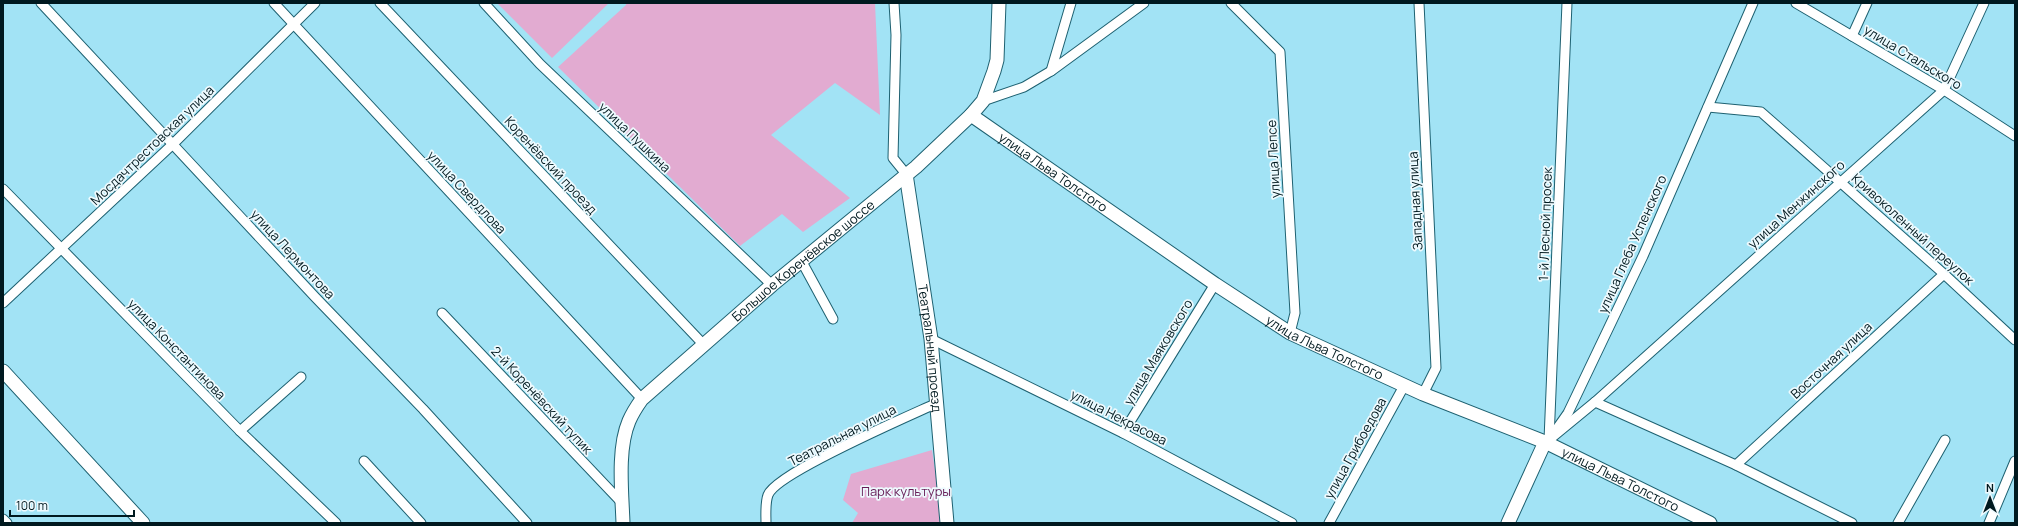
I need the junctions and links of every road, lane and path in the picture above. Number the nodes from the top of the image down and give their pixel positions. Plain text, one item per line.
1 (41, 3) edge
2 (274, 3) edge
3 (315, 3) edge
4 (380, 3) edge
5 (484, 3) edge
6 (894, 3) edge
7 (999, 3) edge
8 (1071, 3) edge
9 (1144, 3) edge
10 (1231, 3) edge
11 (1419, 3) edge
12 (1567, 3) edge
13 (1753, 3) edge
14 (1796, 3) edge
15 (1867, 3) edge
16 (1984, 3) edge
17 (294, 25) junction
18 (1852, 36) junction
19 (1051, 71) junction
20 (1944, 90) junction
21 (983, 101) junction
22 (1708, 107) junction
23 (971, 115) junction
24 (2015, 136) edge
25 (173, 144) junction
26 (906, 174) junction
27 (1841, 182) junction
28 (3, 189) edge
29 (61, 249) junction
30 (802, 262) junction
31 (1944, 274) junction
32 (1214, 284) junction
33 (772, 286) junction
34 (3, 303) edge
35 (442, 313) dead end
36 (833, 319) dead end
37 (1290, 333) junction
38 (931, 339) junction
39 (2015, 340) edge
40 (703, 344) junction
41 (3, 371) edge
42 (300, 377) dead end
43 (1404, 386) junction
44 (1423, 394) junction
45 (642, 399) junction
46 (1595, 402) junction
47 (937, 404) junction
48 (240, 431) junction
49 (1124, 433) junction
50 (1945, 440) dead end
51 (1547, 441) junction
52 (364, 461) dead end
53 (2015, 461) edge
54 (1736, 465) junction
55 (622, 504) junction
56 (3, 518) edge
57 (7, 523) edge
58 (143, 523) edge
59 (336, 523) edge
60 (421, 523) edge
61 (527, 523) edge
62 (623, 523) edge
63 (766, 523) edge
64 (947, 523) edge
65 (1292, 523) edge
66 (1329, 523) edge
67 (1508, 523) edge
68 (1710, 523) edge
69 (1852, 523) edge
70 (1898, 523) edge
71 (1989, 523) edge

1 - 25 street, улица Лермонтова
2 - 17 street, улица Свердлова
3 - 17 street, Мосдачтрестовская улица
4 - 40 street, Коренёвский проезд
5 - 33 street, улица Пушкина
6 - 26 street
7 - 21 street, Большое Коренёвское шоссе
8 - 19 street
9 - 19 street
10 - 37 street, улица Лепсе
11 - 44 street, Западная улица
12 - 51 street, 1-й Лесной просек
13 - 22 street, улица Глеба Успенского
14 - 18 street, улица Стальского
15 - 18 street
16 - 20 street, улица Менжинского
17 - 25 street, Мосдачтрестовская улица
17 - 45 street, улица Свердлова
18 - 20 street, улица Стальского
19 - 21 street
20 - 24 street, улица Стальского
20 - 27 street, улица Менжинского
21 - 23 street, Большое Коренёвское шоссе
22 - 27 street, Кривоколенный переулок
22 - 51 street, улица Глеба Успенского
23 - 26 street, Большое Коренёвское шоссе
23 - 32 street, улица Льва Толстого
25 - 29 street, Мосдачтрестовская улица
25 - 61 street, улица Лермонтова
26 - 30 street, Большое Коренёвское шоссе
26 - 38 street, Театральный проезд
27 - 31 street, Кривоколенный переулок
27 - 46 street, улица Менжинского
28 - 29 street, улица Константинова
29 - 34 street, Мосдачтрестовская улица
29 - 48 street, улица Константинова
30 - 33 street, Большое Коренёвское шоссе
30 - 36 street
31 - 39 street, Кривоколенный переулок
31 - 54 street, Восточная улица
32 - 37 street, улица Льва Толстого
32 - 49 street, улица Маяковского
33 - 40 street, Большое Коренёвское шоссе
35 - 55 street, 2-й Коренёвский тупик
37 - 43 street, улица Льва Толстого
38 - 47 street, Театральный проезд
38 - 49 street, улица Некрасова
40 - 45 street, Большое Коренёвское шоссе
41 - 58 street
42 - 48 street
43 - 44 street, улица Льва Толстого
43 - 66 street, улица Грибоедова
44 - 51 street, улица Льва Толстого
45 - 55 street, Большое Коренёвское шоссе
46 - 51 street
46 - 54 street
47 - 63 street, Театральная улица
47 - 64 street, Театральный проезд
48 - 59 street, улица Константинова
49 - 65 street, улица Некрасова
50 - 70 street
51 - 67 street
51 - 68 street, улица Льва Толстого
52 - 60 street
53 - 71 street
54 - 69 street
55 - 62 street, Большое Коренёвское шоссе
56 - 57 street

